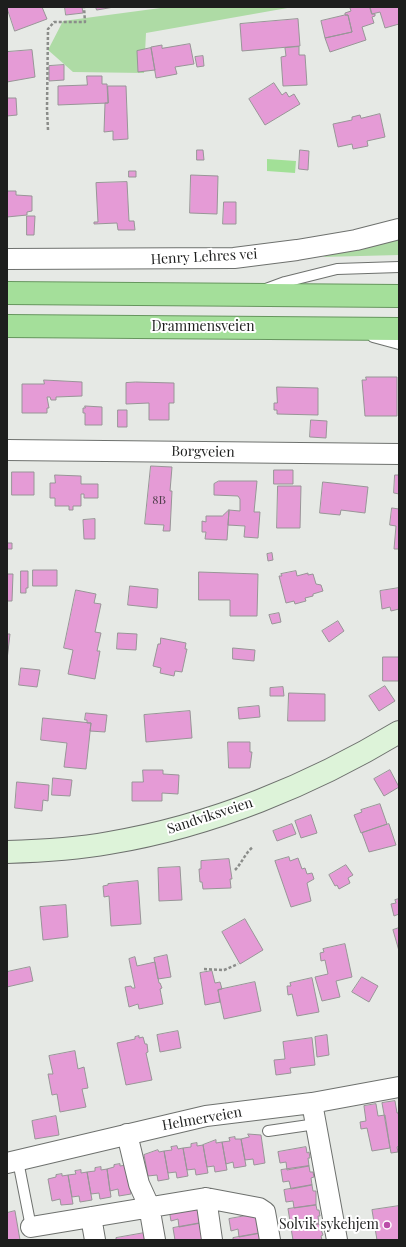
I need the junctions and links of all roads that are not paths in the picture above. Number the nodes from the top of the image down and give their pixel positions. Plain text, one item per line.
1 (399, 229) edge
2 (7, 258) edge
3 (399, 267) edge
4 (7, 293) edge
5 (250, 295) junction
6 (399, 296) edge
7 (7, 326) edge
8 (340, 328) junction
9 (399, 329) edge
10 (399, 344) edge
11 (7, 450) edge
12 (399, 454) edge
13 (399, 732) edge
14 (7, 852) edge
15 (399, 1087) edge
16 (312, 1103) junction
17 (316, 1124) junction
18 (268, 1131) dead end
19 (127, 1134) junction
20 (12, 1162) edge
21 (206, 1198) junction
22 (149, 1206) junction
23 (91, 1218) junction
24 (31, 1227) joint
25 (95, 1240) edge
26 (155, 1240) edge
27 (212, 1240) edge
28 (270, 1240) edge
29 (337, 1240) edge

1 - 2 street, Henry Lehres vei
3 - 5 lane
4 - 5 highway
5 - 6 highway
7 - 8 highway, Drammensveien
8 - 9 highway, Drammensveien
8 - 10 lane
11 - 12 street, Borgveien
13 - 14 main road, Sandviksveien
15 - 16 street, Helmerveien
16 - 17 street
16 - 19 street, Helmerveien
17 - 18 lane
17 - 29 street
19 - 20 street, Helmerveien
19 - 22 street
20 - 24 lane
21 - 22 street
21 - 27 street
21 - 28 street
22 - 23 street
22 - 26 street
23 - 24 street
23 - 25 street

